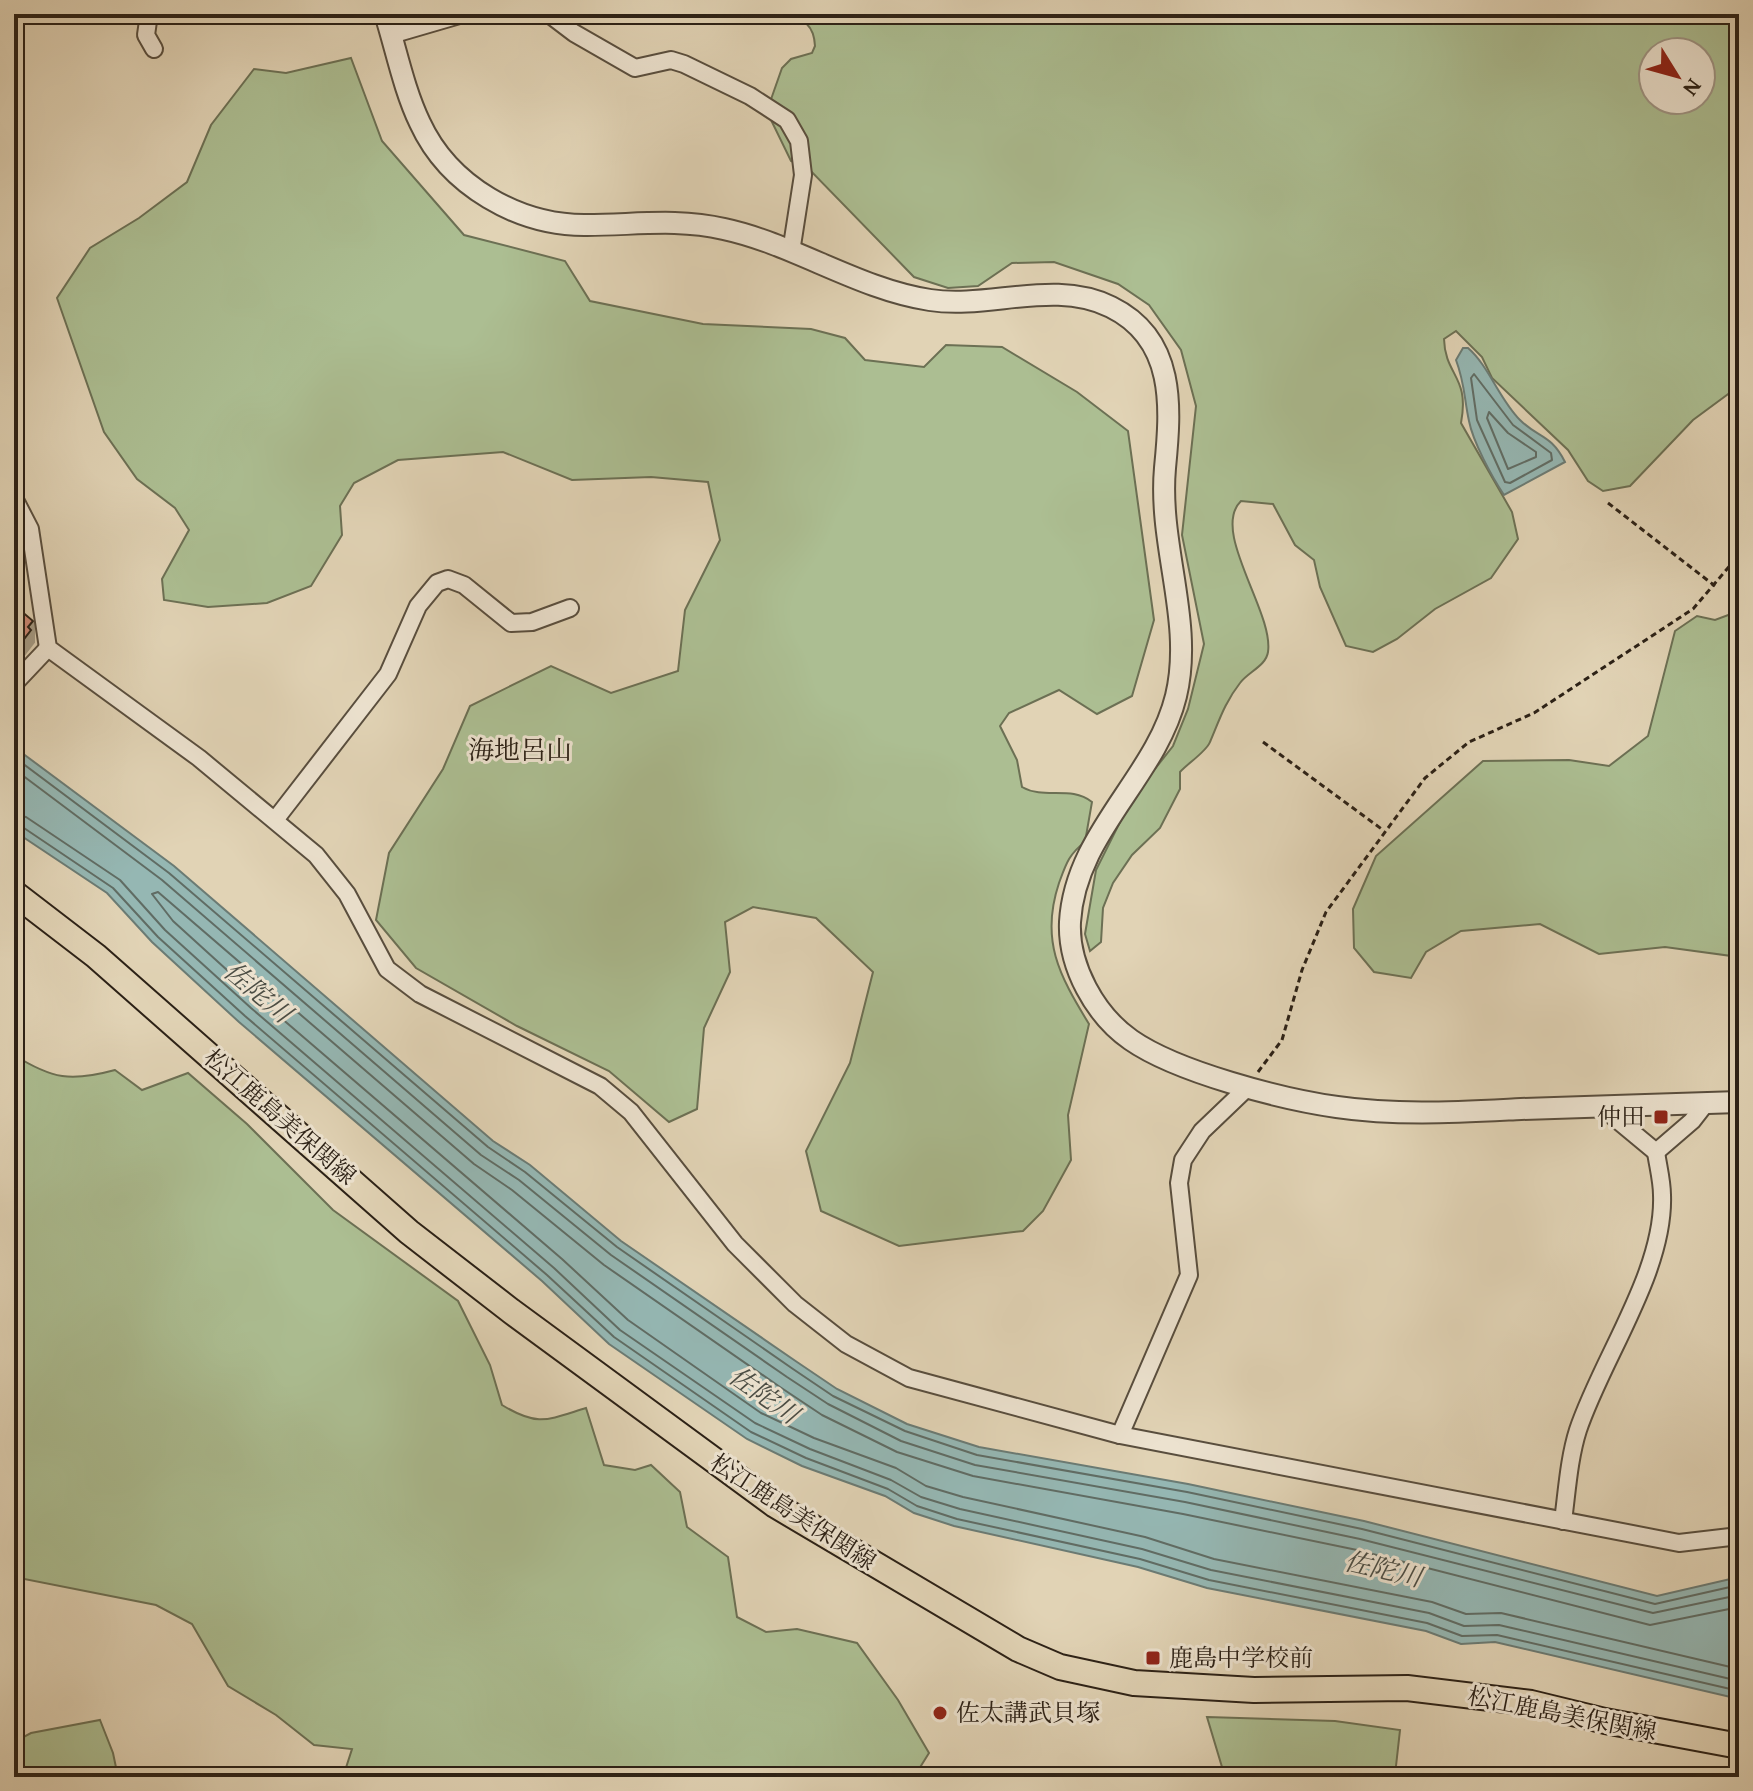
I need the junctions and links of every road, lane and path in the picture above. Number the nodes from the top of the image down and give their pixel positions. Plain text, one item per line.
1 (149, 14) edge
2 (385, 14) edge
3 (463, 14) edge
4 (549, 14) edge
5 (391, 35) junction
6 (154, 49) dead end
7 (791, 252) junction
8 (14, 498) edge
9 (1608, 503) dead end
10 (1739, 555) edge
11 (1715, 586) junction
12 (570, 608) dead end
13 (48, 648) junction
14 (14, 684) edge
15 (1263, 742) dead end
16 (275, 820) junction
17 (1383, 830) junction
18 (14, 893) edge
19 (1248, 1087) junction
20 (1739, 1102) edge
21 (1706, 1103) junction
22 (1607, 1106) junction
23 (1656, 1152) junction
24 (1120, 1435) junction
25 (1563, 1521) junction
26 (1739, 1536) edge
27 (1739, 1746) edge

1 - 6 street
2 - 5 street
3 - 5 street
4 - 7 street
5 - 7 street
7 - 19 street
8 - 13 street
9 - 11 path
10 - 11 path
11 - 17 path
12 - 16 street
13 - 14 street
13 - 16 street
15 - 17 path
16 - 24 street
17 - 19 path
18 - 27 main road, 松江鹿島美保関線
19 - 22 street
19 - 24 street
20 - 21 street
21 - 22 street
21 - 23 street
22 - 23 street
23 - 25 street
24 - 25 street
25 - 26 street

